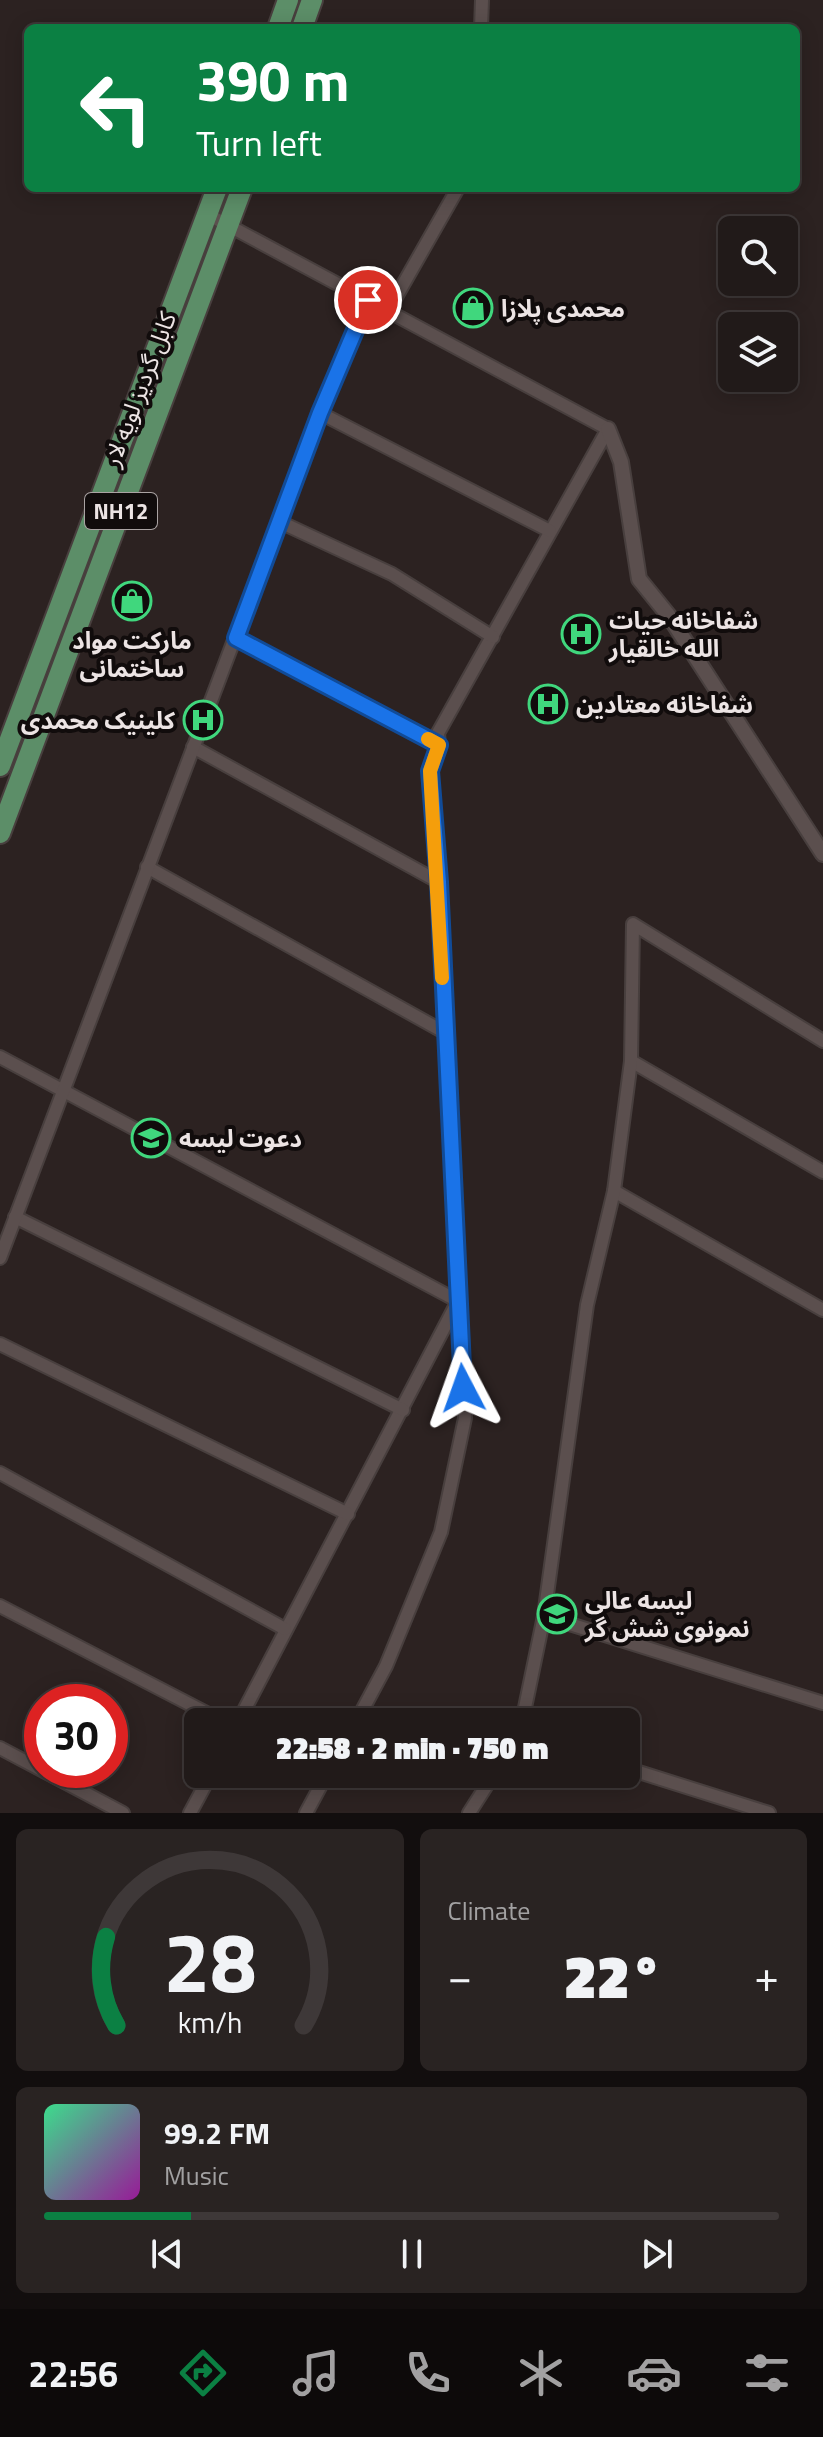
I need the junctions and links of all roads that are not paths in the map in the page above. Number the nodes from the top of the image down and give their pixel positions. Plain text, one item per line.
1 (288, 0) edge
2 (312, 0) edge
3 (482, 0) edge
4 (279, 24) edge
5 (303, 24) edge
6 (481, 24) edge
7 (215, 192) edge
8 (240, 192) edge
9 (456, 192) edge
10 (207, 214) junction
11 (228, 225) junction
12 (368, 300) junction
13 (388, 311) junction
14 (320, 413) junction
15 (608, 429) junction
16 (280, 522) junction
17 (550, 531) junction
18 (493, 637) junction
19 (236, 638) junction
20 (439, 745) junction
21 (193, 747) junction
22 (0, 766) edge
23 (0, 833) edge
24 (823, 854) edge
25 (147, 867) junction
26 (439, 882) junction
27 (444, 1032) junction
28 (823, 1041) edge
29 (0, 1057) edge
30 (631, 1061) junction
31 (63, 1091) junction
32 (823, 1172) edge
33 (614, 1191) junction
34 (15, 1217) junction
35 (0, 1258) edge
36 (458, 1301) junction
37 (823, 1310) edge
38 (0, 1344) edge
39 (403, 1410) junction
40 (0, 1473) edge
41 (348, 1514) junction
42 (0, 1606) edge
43 (544, 1616) junction
44 (285, 1629) junction
45 (823, 1703) edge
46 (197, 1708) edge
47 (245, 1708) edge
48 (364, 1708) edge
49 (525, 1708) edge
50 (0, 1748) edge
51 (640, 1772) edge
52 (203, 1788) edge
53 (319, 1788) edge
54 (485, 1788) edge
55 (123, 1813) edge
56 (190, 1813) edge
57 (306, 1813) edge
58 (469, 1813) edge
59 (769, 1813) edge

1 - 4 highway
2 - 5 highway
3 - 6 street
7 - 10 highway, کابل گردیز لویه لار / NH12
8 - 11 highway, کابل گردیز لویه لار / NH12
9 - 13 street
10 - 11 street
10 - 22 highway, کابل گردیز لویه لار / NH12
11 - 12 street
11 - 23 highway, کابل گردیز لویه لار / NH12
12 - 13 street
12 - 14 street
13 - 15 street
14 - 16 street
14 - 17 street
15 - 17 street
15 - 24 street
16 - 18 street
16 - 19 street
17 - 18 street
18 - 20 street
19 - 20 street
19 - 21 street
20 - 26 street
21 - 25 street
21 - 26 street
25 - 27 street
25 - 31 street
26 - 27 street
27 - 36 street
28 - 30 street
29 - 31 street
30 - 32 street
30 - 33 street
31 - 34 street
31 - 36 street
33 - 37 street
33 - 43 street
34 - 35 street
34 - 39 street
36 - 39 street
36 - 48 street
38 - 41 street
39 - 41 street
40 - 44 street
41 - 44 street
42 - 46 street
43 - 45 street
43 - 49 street
44 - 47 street
50 - 55 street
51 - 59 street
52 - 56 street
53 - 57 street
54 - 58 street

